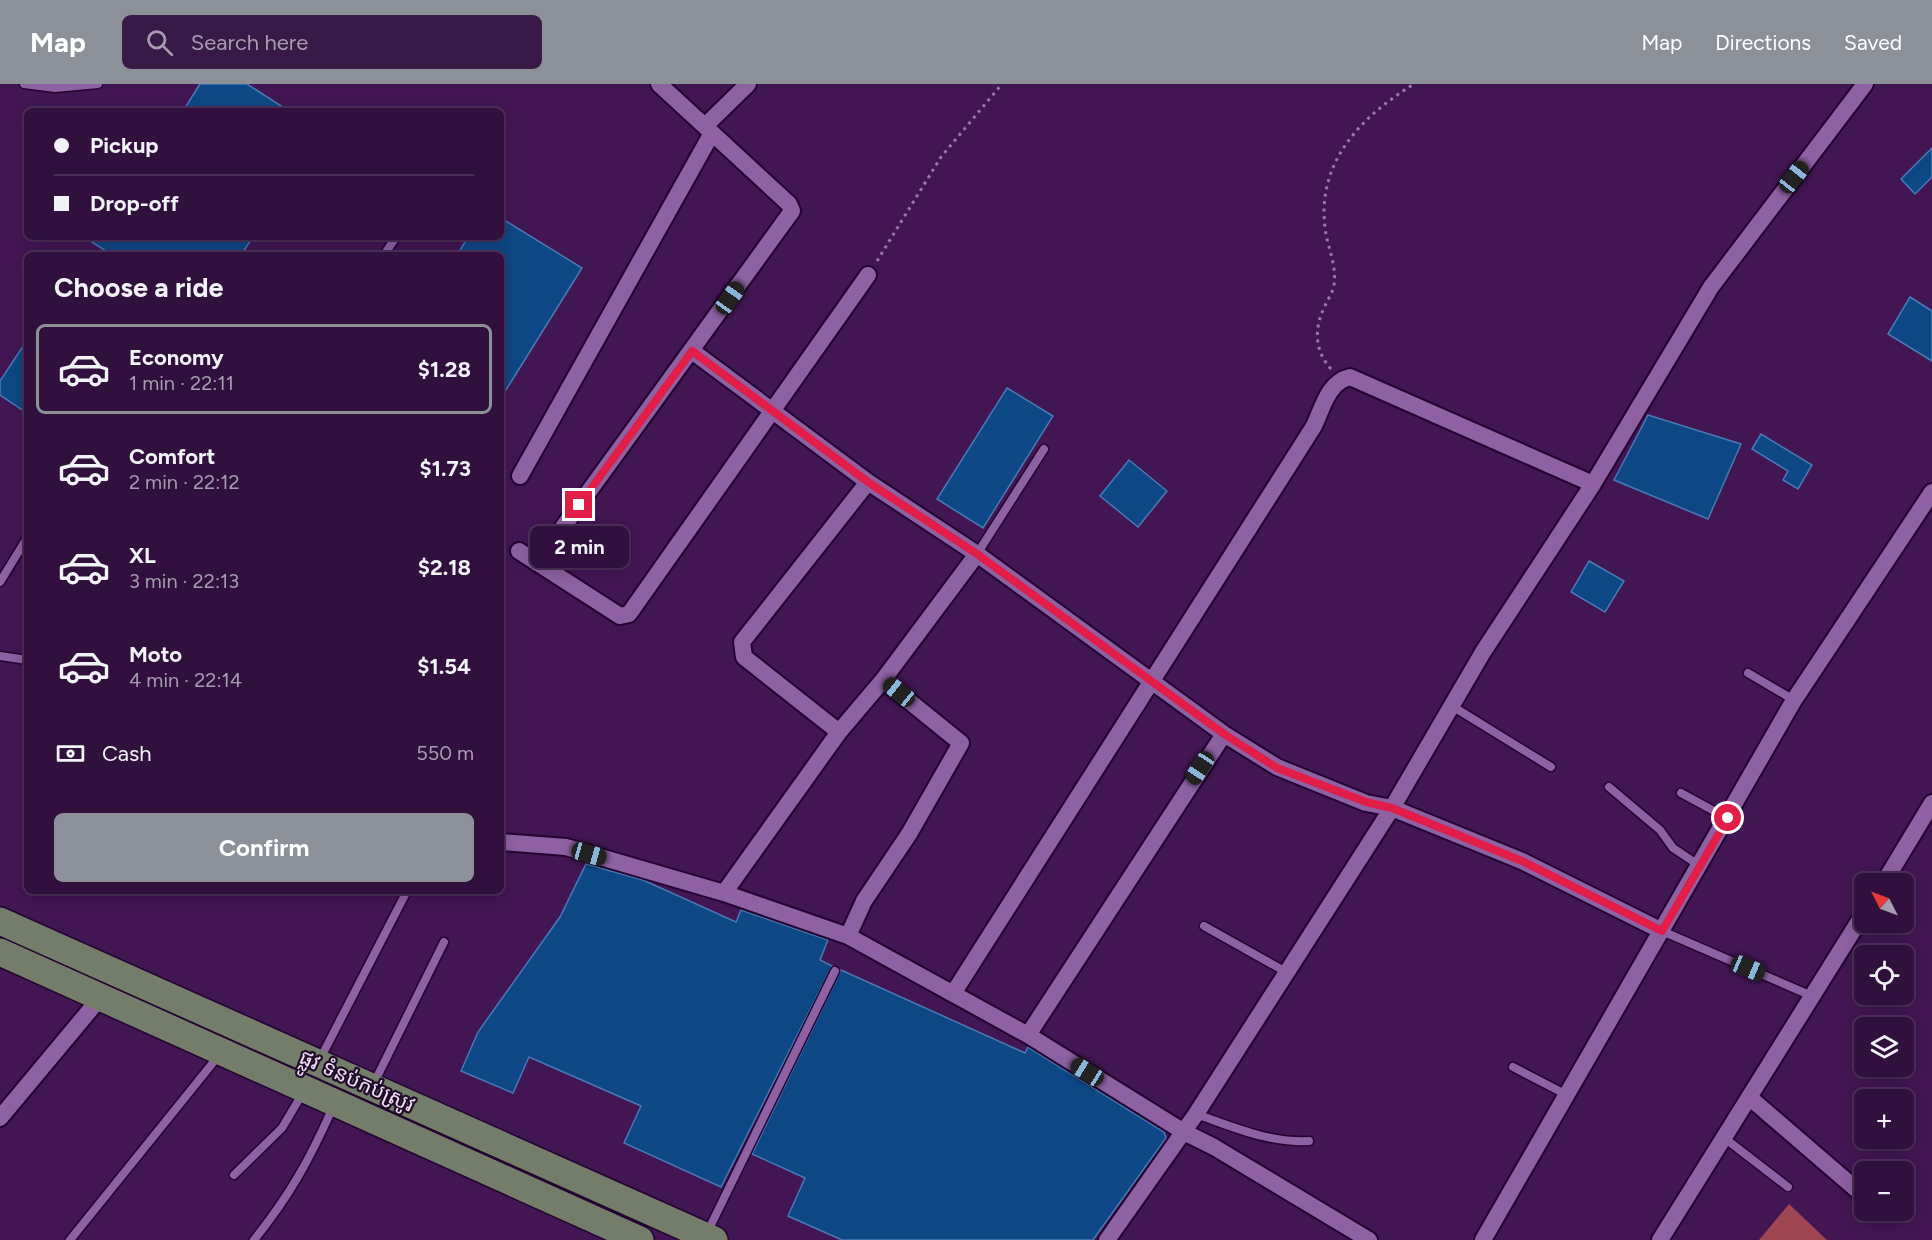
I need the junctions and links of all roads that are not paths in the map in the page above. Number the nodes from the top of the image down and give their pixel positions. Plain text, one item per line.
1 (24, 84) edge
2 (98, 84) edge
3 (659, 84) edge
4 (748, 84) edge
5 (1865, 84) edge
6 (708, 129) junction
7 (868, 275) road end
8 (692, 351) junction
9 (774, 409) junction
10 (1044, 449) dead end
11 (520, 476) dead end
12 (868, 482) junction
13 (1593, 484) junction
14 (1932, 492) edge
15 (24, 543) edge
16 (519, 551) dead end
17 (977, 554) junction
18 (537, 563) junction
19 (0, 582) edge
20 (0, 656) edge
21 (24, 660) edge
22 (1748, 673) dead end
23 (883, 680) junction
24 (1154, 681) junction
25 (1794, 700) junction
26 (1452, 706) junction
27 (839, 732) junction
28 (1224, 734) junction
29 (1551, 766) dead end
30 (1609, 787) dead end
31 (1681, 793) dead end
32 (1392, 808) junction
33 (1929, 816) edge
34 (1728, 818) junction
35 (504, 842) edge
36 (1700, 866) junction
37 (1890, 873) edge
38 (724, 893) junction
39 (405, 894) edge
40 (0, 921) edge
41 (1204, 926) dead end
42 (1854, 929) edge
43 (1662, 931) junction
44 (848, 936) junction
45 (444, 942) dead end
46 (0, 952) edge
47 (835, 971) dead end
48 (1286, 972) junction
49 (954, 992) junction
50 (1812, 996) junction
51 (100, 998) junction
52 (1028, 1035) junction
53 (222, 1051) junction
54 (318, 1064) junction
55 (1513, 1067) dead end
56 (306, 1088) junction
57 (371, 1088) junction
58 (1565, 1094) junction
59 (1749, 1097) junction
60 (335, 1101) junction
61 (1196, 1114) junction
62 (0, 1118) edge
63 (1184, 1132) junction
64 (1723, 1137) junction
65 (1309, 1141) dead end
66 (234, 1175) dead end
67 (1788, 1187) dead end
68 (1854, 1187) edge
69 (710, 1238) edge
70 (70, 1240) edge
71 (254, 1240) edge
72 (640, 1240) edge
73 (1107, 1240) edge
74 (1369, 1240) edge
75 (1483, 1240) edge
76 (1660, 1240) edge

1 - 2 lane
3 - 6 street
4 - 6 street
5 - 13 street
6 - 8 street
6 - 11 street
7 - 9 street
8 - 9 street
8 - 18 street
9 - 12 street
9 - 18 street
10 - 17 lane
12 - 17 street
12 - 27 street
13 - 24 street
13 - 26 street
14 - 25 street
15 - 19 lane
16 - 18 street
17 - 23 street
17 - 24 street
20 - 21 lane
22 - 25 lane
23 - 27 street
23 - 44 street
24 - 28 street
24 - 49 street
25 - 34 street
26 - 29 lane
26 - 32 street
27 - 38 street
28 - 32 street
28 - 52 street
30 - 36 lane
31 - 34 lane
32 - 43 street
32 - 48 street
33 - 37 street
34 - 36 street
35 - 38 street
36 - 43 street
38 - 44 street
39 - 54 lane
40 - 54 main road, ផ្លូវ ទំនប់កប់ស្រូវ
41 - 48 lane
42 - 50 street
43 - 50 lane
43 - 58 street
44 - 49 street
45 - 57 lane
46 - 51 main road, ផ្លូវ ទំនប់កប់ស្រូវ
47 - 69 lane
48 - 61 street
49 - 52 street
50 - 59 street
51 - 53 main road, ផ្លូវ ទំនប់កប់ស្រូវ
51 - 62 street
52 - 63 street
53 - 56 main road, ផ្លូវ ទំនប់កប់ស្រូវ
53 - 70 lane
54 - 57 main road, ផ្លូវ ទំនប់កប់ស្រូវ
55 - 58 lane
56 - 60 main road, ផ្លូវ ទំនប់កប់ស្រូវ
56 - 66 lane
57 - 69 main road, ផ្លូវ ទំនប់កប់ស្រូវ
58 - 75 street
59 - 64 street
59 - 68 street
60 - 71 lane
60 - 72 main road, ផ្លូវ ទំនប់កប់ស្រូវ
61 - 63 street
61 - 65 lane
63 - 73 street
63 - 74 street
64 - 67 lane
64 - 76 street

